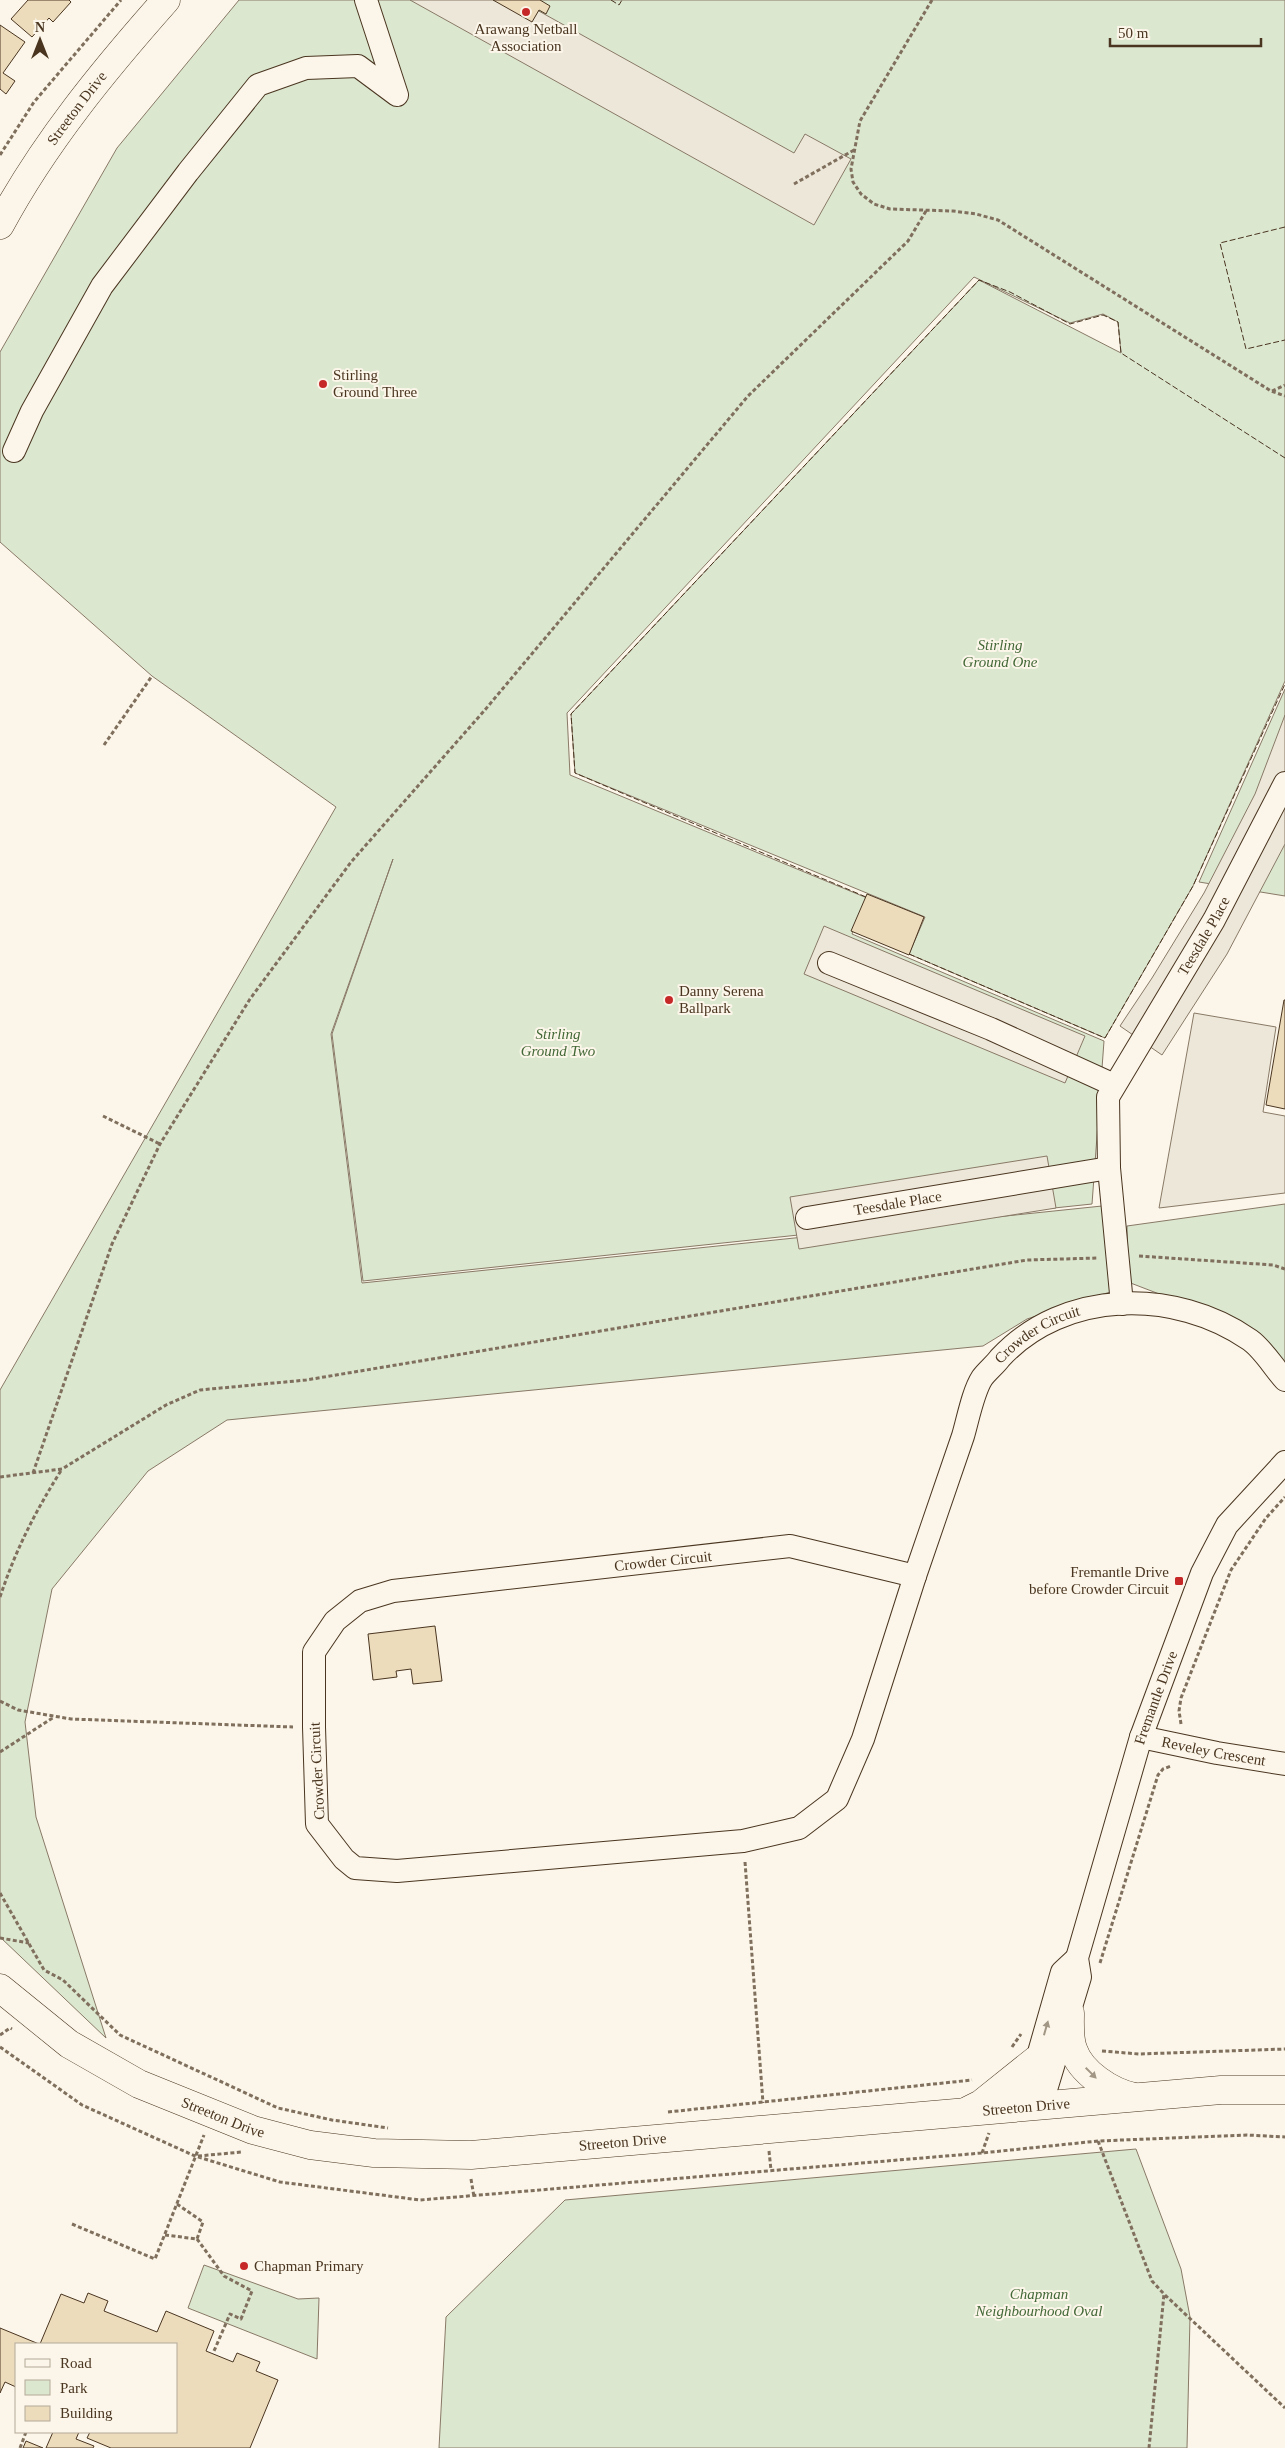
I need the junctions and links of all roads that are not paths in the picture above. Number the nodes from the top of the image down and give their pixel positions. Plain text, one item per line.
1 (166, 0) edge
2 (366, 0) edge
3 (0, 226) edge
4 (14, 451) dead end
5 (1285, 783) edge
6 (829, 963) dead end
7 (1114, 1085) junction
8 (1109, 1168) junction
9 (807, 1218) dead end
10 (1122, 1304) junction
11 (1285, 1380) edge
12 (1285, 1462) edge
13 (915, 1576) junction
14 (1141, 1737) junction
15 (1285, 1764) edge
16 (1077, 1958) junction
17 (0, 1988) edge
18 (1070, 2014) junction
19 (1036, 2060) junction
20 (1285, 2090) edge
21 (1135, 2098) junction
22 (1031, 2107) junction
23 (963, 2112) junction

1 - 3 main road, Streeton Drive
2 - 4 street
5 - 7 street, Teesdale Place
6 - 7 street
7 - 8 street, Teesdale Place
8 - 9 street, Teesdale Place
8 - 10 street, Teesdale Place
10 - 11 street, Crowder Circuit
10 - 13 street, Crowder Circuit
12 - 14 street, Fremantle Drive
13 - 13 street, Crowder Circuit
14 - 15 street, Reveley Crescent
14 - 16 street, Fremantle Drive
16 - 18 street, Fremantle Drive
19 -> 16 street, Fremantle Drive
17 - 23 main road, Streeton Drive
18 -> 21 main road
18 - 22 street, Fremantle Drive
19 - 22 street, Fremantle Drive
19 - 23 main road
20 - 21 main road, Streeton Drive
21 - 22 main road, Streeton Drive
22 - 23 main road, Streeton Drive

